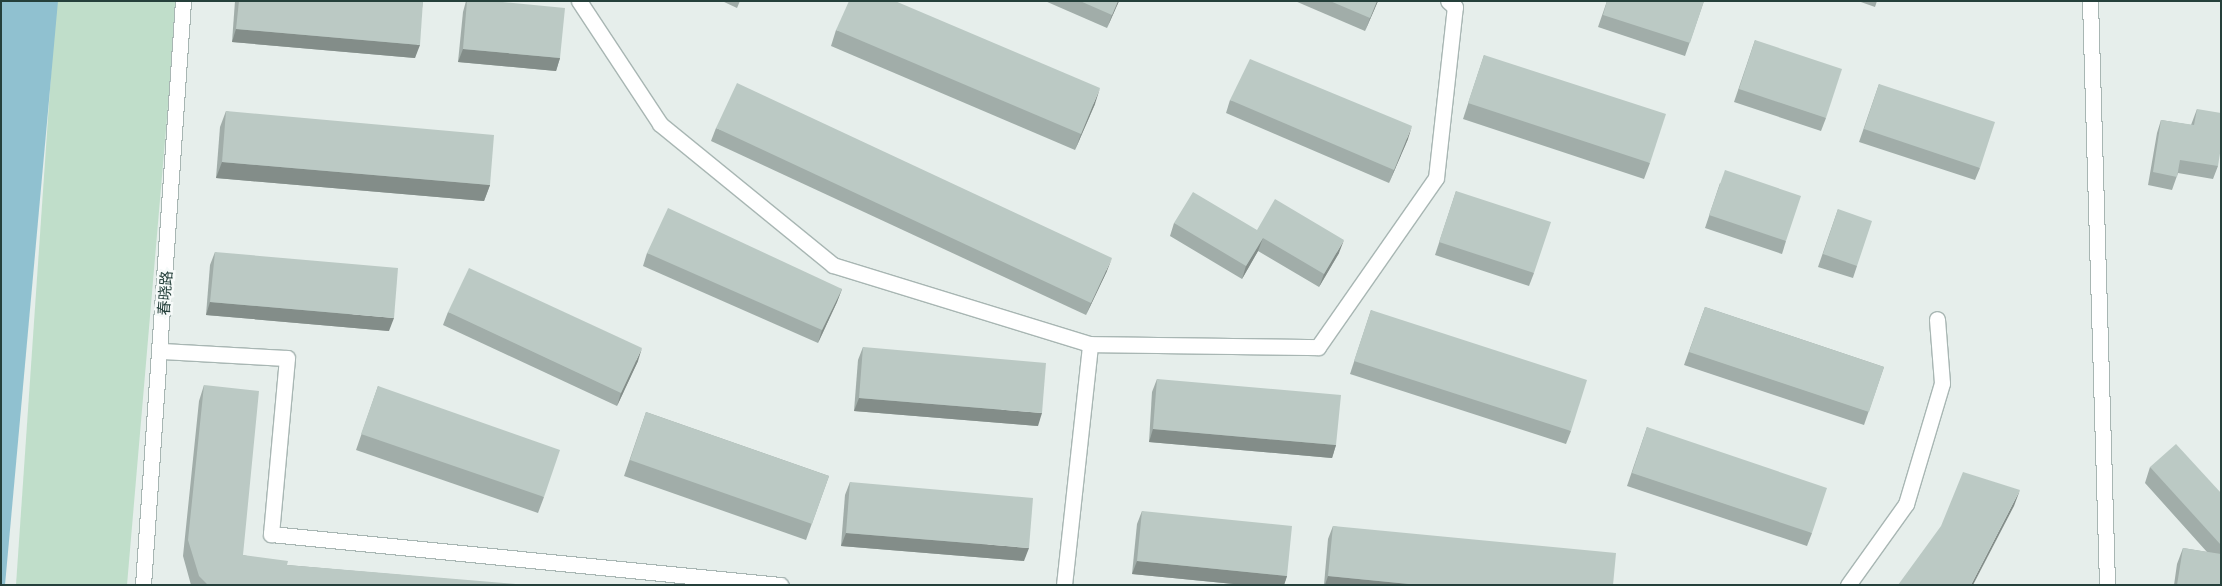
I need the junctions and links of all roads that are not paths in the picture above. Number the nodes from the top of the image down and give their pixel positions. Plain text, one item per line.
1 (183, 1) edge
2 (578, 1) edge
3 (1448, 1) edge
4 (2090, 1) edge
5 (1937, 319) dead end
6 (1090, 344) junction
7 (161, 352) junction
8 (143, 585) edge
9 (780, 585) edge
10 (1064, 585) edge
11 (1848, 585) edge
12 (2107, 585) edge

1 - 7 street, 春晓路
2 - 6 street
3 - 6 street
4 - 12 street
5 - 11 street
6 - 10 street
7 - 8 street, 春晓路
7 - 9 street

